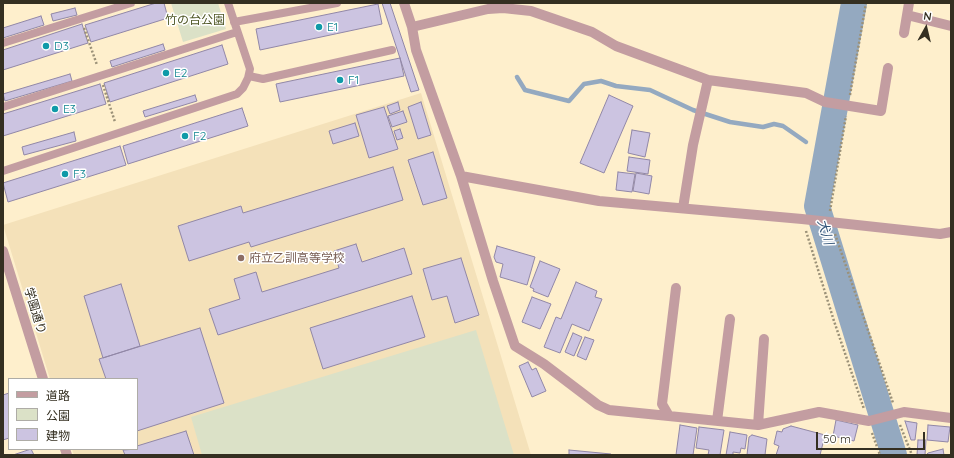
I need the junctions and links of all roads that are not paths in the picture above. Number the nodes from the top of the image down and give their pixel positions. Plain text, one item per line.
1 (131, 3) edge
2 (228, 3) edge
3 (337, 3) edge
4 (404, 3) edge
5 (909, 3) edge
6 (907, 14) junction
7 (234, 22) junction
8 (951, 26) edge
9 (412, 27) junction
10 (237, 32) junction
11 (904, 33) dead end
12 (3, 43) edge
13 (392, 50) dead end
14 (888, 68) dead end
15 (248, 76) junction
16 (708, 80) junction
17 (3, 106) edge
18 (3, 171) edge
19 (461, 176) junction
20 (683, 208) junction
21 (951, 232) edge
22 (3, 251) edge
23 (676, 288) dead end
24 (730, 319) dead end
25 (764, 339) dead end
26 (43, 378) edge
27 (669, 416) junction
28 (951, 418) edge
29 (717, 421) junction
30 (758, 426) junction

1 - 12 lane
2 - 7 lane
3 - 7 lane
4 - 9 street
5 - 6 street
6 - 8 street
6 - 11 street
7 - 10 lane
9 - 16 street
9 - 19 street
10 - 15 lane
10 - 17 lane
13 - 15 lane
14 - 16 street
15 - 18 lane
16 - 20 street
19 - 20 street
19 - 27 street
20 - 21 street
22 - 26 street, 学園通り
23 - 27 street
24 - 29 street
25 - 30 street
27 - 29 street
28 - 30 street
29 - 30 street

